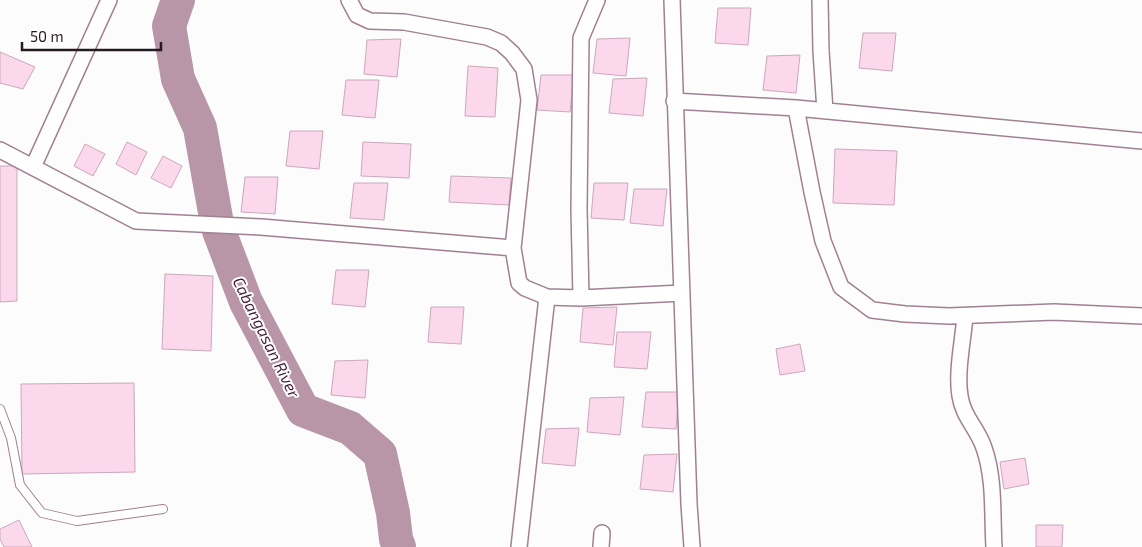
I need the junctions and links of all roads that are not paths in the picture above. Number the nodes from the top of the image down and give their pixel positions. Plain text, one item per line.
1 (110, 0) edge
2 (349, 0) edge
3 (597, 0) edge
4 (672, 0) edge
5 (820, 0) edge
6 (674, 101) junction
7 (796, 108) junction
8 (825, 111) junction
9 (1142, 141) edge
10 (0, 150) edge
11 (33, 167) junction
12 (513, 248) junction
13 (682, 293) junction
14 (547, 297) junction
15 (581, 298) junction
16 (965, 316) junction
17 (1142, 316) edge
18 (0, 408) edge
19 (163, 509) dead end
20 (519, 547) edge
21 (692, 547) edge
22 (994, 547) edge

1 - 11 street
2 - 12 street
3 - 15 street
4 - 6 street
5 - 8 street
6 - 7 street
6 - 13 street
7 - 8 street
7 - 16 street
8 - 9 street
10 - 11 street
11 - 12 street
12 - 14 street
13 - 15 street
13 - 21 street
14 - 15 street
14 - 20 street
16 - 17 street
16 - 22 street
18 - 19 lane

